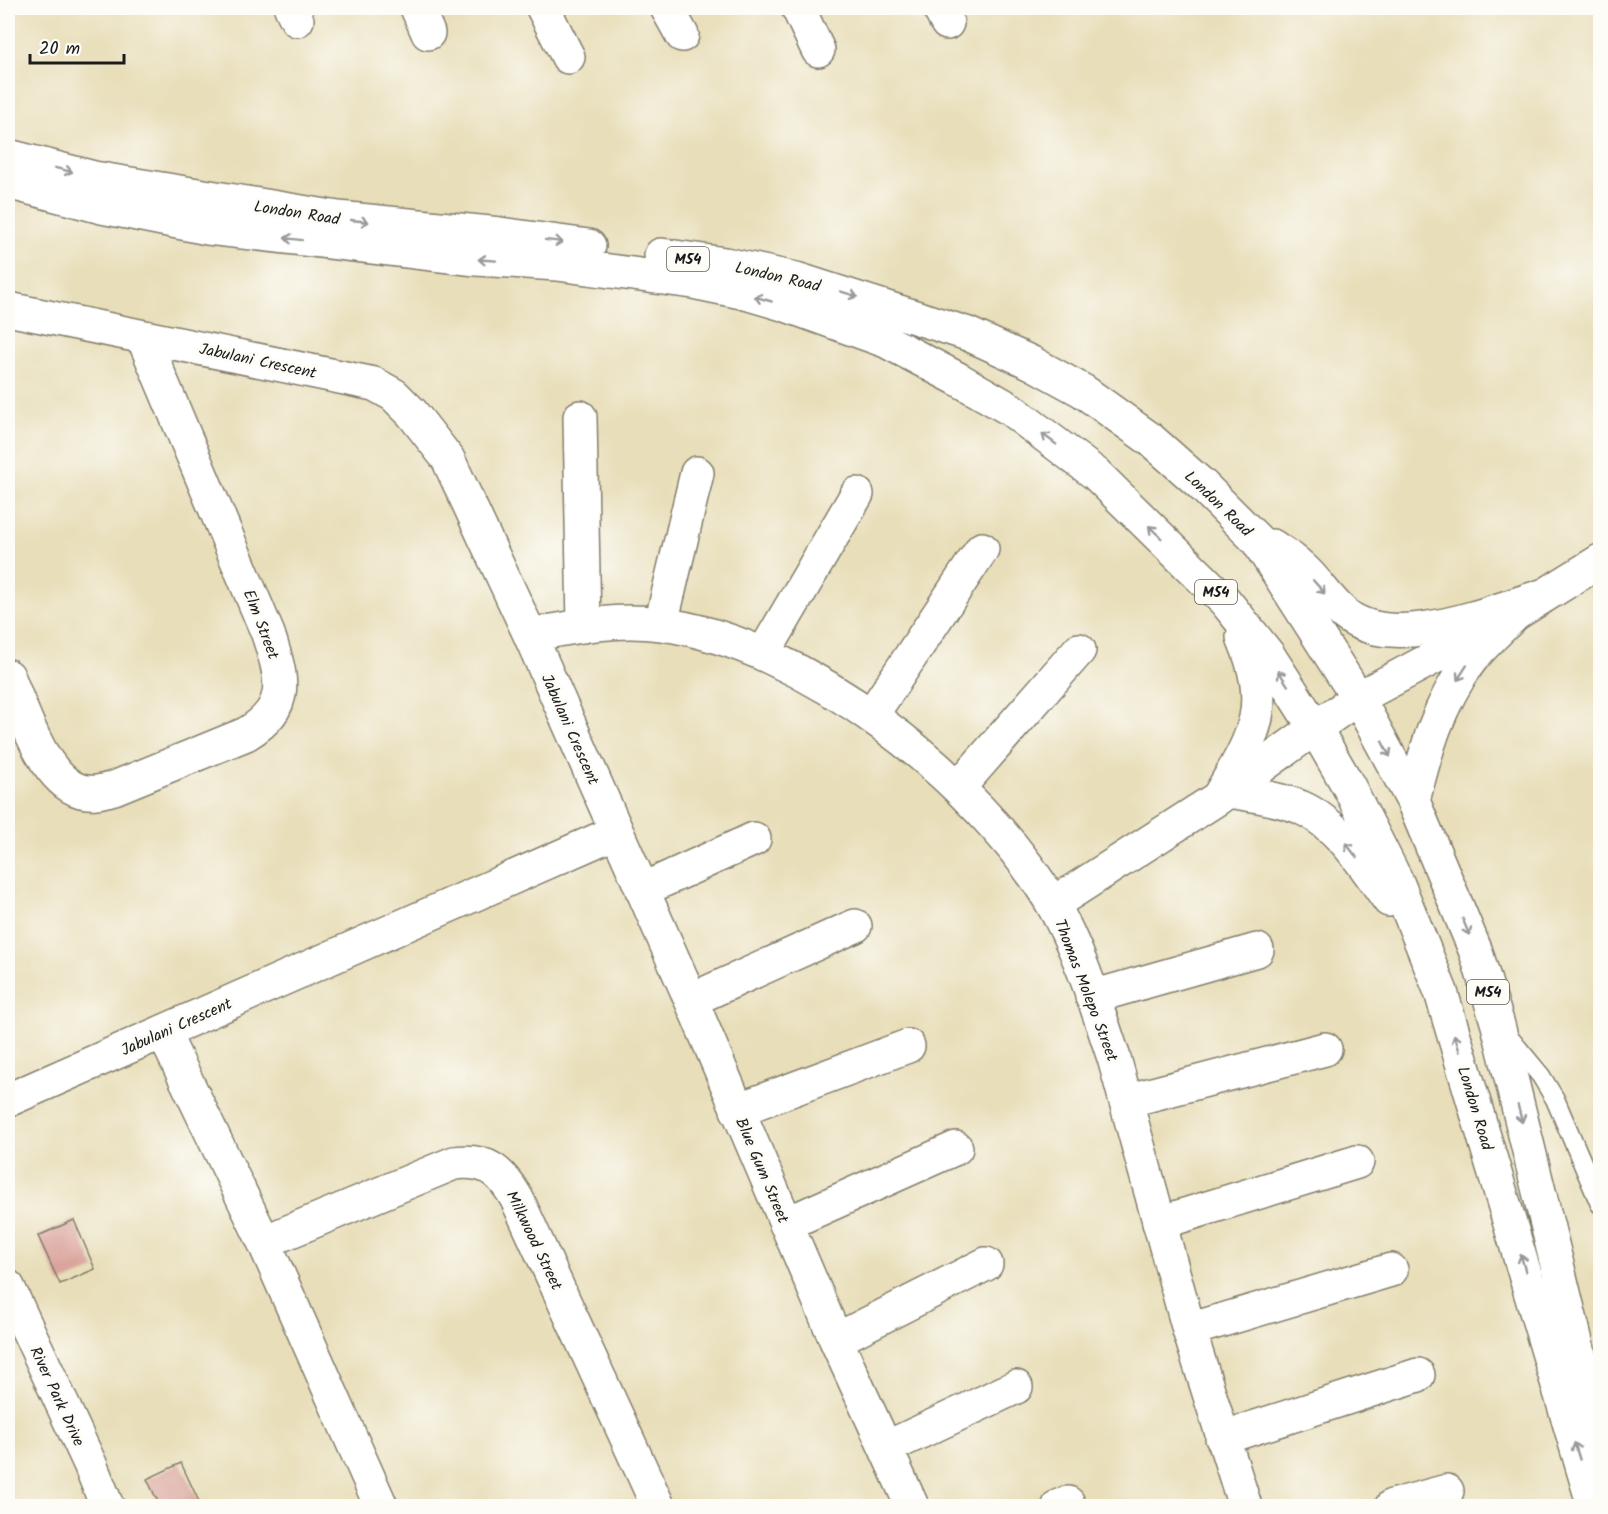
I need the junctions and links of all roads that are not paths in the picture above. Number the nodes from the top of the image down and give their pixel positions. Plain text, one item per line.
1 (543, 8) edge
2 (798, 8) edge
3 (818, 50) dead end
4 (568, 57) dead end
5 (8, 156) edge
6 (8, 182) edge
7 (8, 309) edge
8 (143, 336) junction
9 (580, 417) dead end
10 (697, 473) dead end
11 (857, 494) dead end
12 (1257, 540) junction
13 (982, 549) dead end
14 (1600, 561) edge
15 (1545, 595) junction
16 (1225, 601) junction
17 (1515, 614) junction
18 (661, 624) junction
19 (584, 626) junction
20 (530, 635) junction
21 (1079, 651) dead end
22 (764, 653) junction
23 (8, 676) edge
24 (1358, 698) junction
25 (871, 716) junction
26 (1315, 728) junction
27 (958, 788) junction
28 (1223, 794) junction
29 (1413, 801) junction
30 (616, 832) junction
31 (754, 839) dead end
32 (642, 890) junction
33 (1053, 904) junction
34 (855, 926) dead end
35 (1424, 947) junction
36 (1257, 950) dead end
37 (1092, 997) junction
38 (691, 1000) junction
39 (1498, 1025) junction
40 (163, 1032) junction
41 (908, 1046) dead end
42 (1325, 1049) dead end
43 (8, 1100) edge
44 (1126, 1101) junction
45 (737, 1110) junction
46 (956, 1148) dead end
47 (1357, 1162) dead end
48 (1600, 1204) edge
49 (1159, 1223) junction
50 (786, 1224) junction
51 (264, 1242) junction
52 (986, 1264) dead end
53 (1391, 1270) dead end
54 (8, 1287) edge
55 (1189, 1330) junction
56 (837, 1340) junction
57 (1418, 1375) dead end
58 (1016, 1387) dead end
59 (1222, 1438) junction
60 (1600, 1439) edge
61 (886, 1448) junction
62 (1447, 1491) dead end
63 (107, 1506) edge
64 (381, 1506) edge
65 (658, 1506) edge
66 (912, 1506) edge
67 (1245, 1506) edge
68 (1392, 1506) edge
69 (1594, 1506) edge

1 - 4 street
2 - 3 street
5 -> 12 street, London Road / M54
16 -> 6 street, London Road / M54
7 - 8 street, Jabulani Crescent
8 - 20 street, Jabulani Crescent
8 - 23 street, Elm Street
9 - 19 street
10 - 18 street
11 - 22 street
12 -> 15 street
12 - 24 street, London Road / M54
13 - 25 street
14 - 15 street
15 - 17 street
26 -> 16 street, London Road / M54
16 - 28 street
17 - 24 street
17 -> 29 street
18 - 19 street, Thomas Molepo Street
18 - 22 street, Thomas Molepo Street
19 - 20 street, Thomas Molepo Street
20 - 30 street, Jabulani Crescent
21 - 27 street
22 - 25 street, Thomas Molepo Street
24 - 26 street
24 -> 29 street, London Road / M54
25 - 27 street, Thomas Molepo Street
26 - 28 street
26 - 35 street, London Road / M54
27 - 33 street, Thomas Molepo Street
28 - 33 street
35 -> 28 street
29 -> 39 street, London Road / M54
30 - 32 street, Blue Gum Street
30 - 40 street, Jabulani Crescent
31 - 32 street
32 - 38 street, Blue Gum Street
33 - 37 street, Thomas Molepo Street
34 - 38 street
69 -> 35 street, London Road / M54
36 - 37 street
37 - 44 street, Thomas Molepo Street
38 - 45 street, Blue Gum Street
39 - 48 lane
39 -> 60 street, London Road / M54
40 - 43 street, Jabulani Crescent
40 - 51 street
41 - 45 street
42 - 44 street
44 - 49 street, Thomas Molepo Street
45 - 50 street, Blue Gum Street
46 - 50 street
47 - 49 street
49 - 55 street, Thomas Molepo Street
50 - 56 street, Blue Gum Street
51 - 64 street
51 - 65 street, Milkwood Street
52 - 56 street
53 - 55 street
54 - 63 street, River Park Drive
55 - 59 street, Thomas Molepo Street
56 - 61 street, Blue Gum Street
57 - 59 street
58 - 61 street
59 - 67 street, Thomas Molepo Street
61 - 66 street, Blue Gum Street
62 - 68 street

